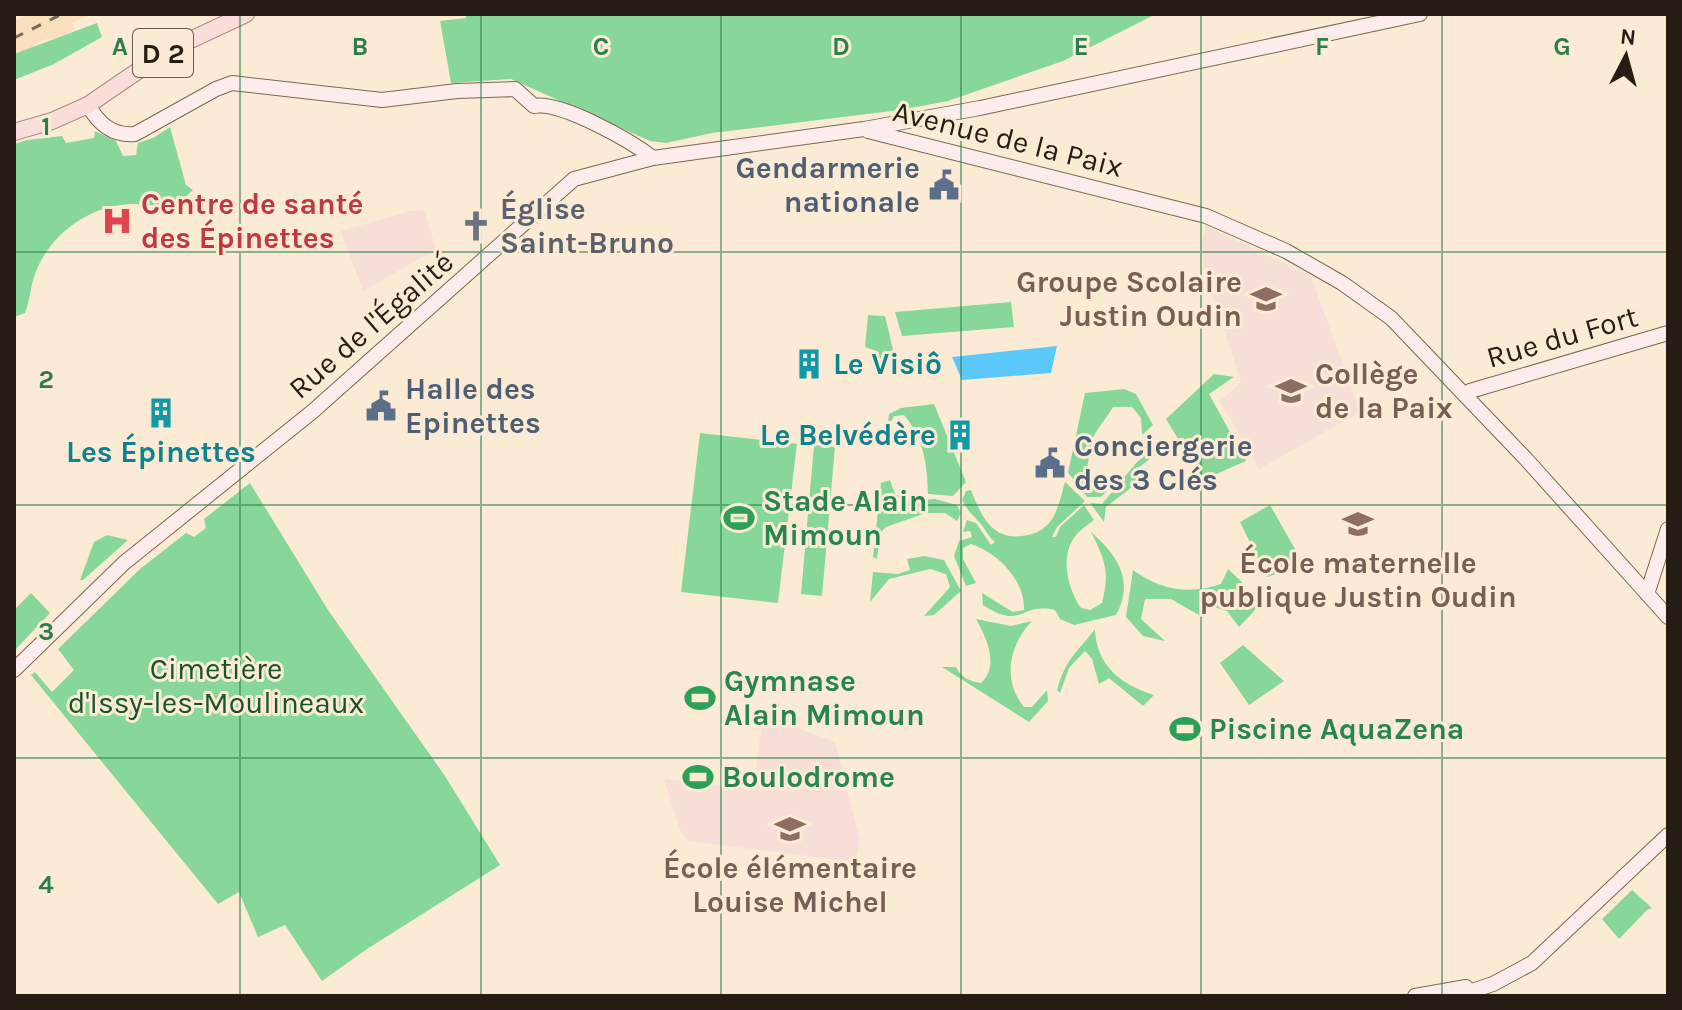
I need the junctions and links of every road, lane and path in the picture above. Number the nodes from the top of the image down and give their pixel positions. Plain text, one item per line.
1 (246, 14) edge
2 (1420, 14) edge
3 (88, 105) junction
4 (864, 129) junction
5 (14, 132) edge
6 (653, 158) junction
7 (1668, 333) edge
8 (1470, 391) junction
9 (1526, 459) junction
10 (1668, 529) edge
11 (1647, 594) junction
12 (1668, 617) edge
13 (14, 670) edge
14 (1668, 835) edge
15 (1559, 939) junction
16 (1415, 996) edge
17 (1457, 996) edge

1 - 3 main road, D 2
2 - 4 main road, Rue de l'Égalité
3 - 5 main road, D 2
3 - 6 main road
4 - 6 main road, Rue de l'Égalité
4 - 8 main road, Avenue de la Paix
4 - 9 main road, Avenue de la Paix
6 - 13 main road, Rue de l'Égalité
7 - 8 main road, Rue du Fort
8 - 9 main road, Avenue de la Paix
9 - 11 main road, Avenue de la Paix
10 - 11 main road
11 - 12 main road, Avenue de la Paix
14 - 15 main road
15 - 16 main road
15 - 17 main road

